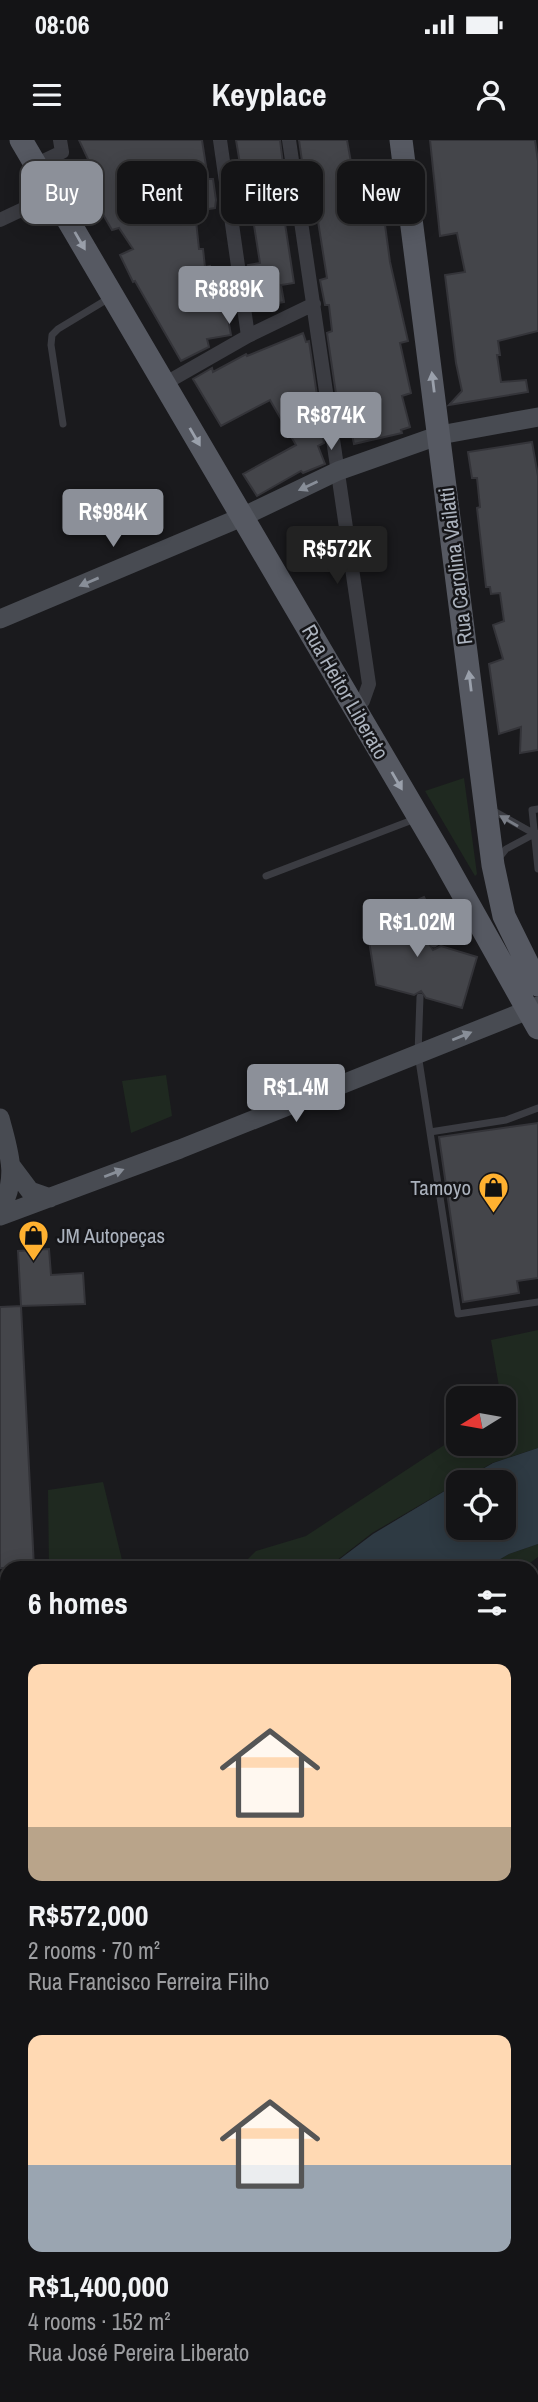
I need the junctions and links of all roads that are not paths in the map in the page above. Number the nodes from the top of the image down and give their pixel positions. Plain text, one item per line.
1 (21, 140) edge
2 (60, 140) edge
3 (220, 140) edge
4 (289, 140) edge
5 (401, 140) edge
6 (33, 161) edge
7 (43, 161) edge
8 (21, 210) edge
9 (0, 220) edge
10 (70, 224) edge
11 (112, 296) junction
12 (314, 304) junction
13 (248, 336) junction
14 (164, 384) junction
15 (538, 417) edge
16 (63, 424) dead end
17 (440, 435) junction
18 (338, 471) junction
19 (242, 517) junction
20 (0, 619) edge
21 (355, 709) junction
22 (486, 806) junction
23 (538, 809) edge
24 (418, 817) junction
25 (536, 833) edge
26 (493, 865) junction
27 (538, 869) edge
28 (266, 876) dead end
29 (473, 911) junction
30 (434, 944) dead end
31 (538, 985) edge
32 (420, 997) dead end
33 (535, 1015) edge
34 (418, 1054) junction
35 (538, 1108) edge
36 (0, 1118) edge
37 (430, 1132) junction
38 (12, 1167) junction
39 (50, 1198) junction
40 (0, 1211) edge
41 (0, 1216) edge
42 (538, 1302) edge

1 - 6 main road, Rua Heitor Liberato
2 - 7 street
3 - 13 street
4 - 12 street
17 -> 5 main road, Rua Carolina Vailatti
8 - 9 street
10 -> 11 main road, Rua Heitor Liberato
11 - 14 main road, Rua Heitor Liberato
11 - 16 lane
12 - 13 street
12 - 18 street
13 - 14 street
14 -> 19 main road, Rua Heitor Liberato
15 - 17 main road
17 - 18 main road
22 -> 17 main road, Rua Carolina Vailatti
18 -> 19 main road
18 - 21 street
19 -> 20 main road
19 - 21 main road, Rua Heitor Liberato
21 -> 24 main road, Rua Heitor Liberato
25 -> 22 lane
22 - 26 main road, Rua Carolina Vailatti
23 - 25 lane
24 - 28 lane
24 - 29 main road, Rua Heitor Liberato
25 - 26 lane
25 - 27 lane
26 - 31 main road, Rua Carolina Vailatti
29 - 30 lane
29 - 33 main road, Rua Heitor Liberato
32 - 34 lane
34 -> 33 main road
34 - 37 lane
39 -> 34 main road
35 - 37 lane
36 - 38 main road
37 - 42 lane
38 - 39 main road
38 - 40 main road
39 - 41 main road

